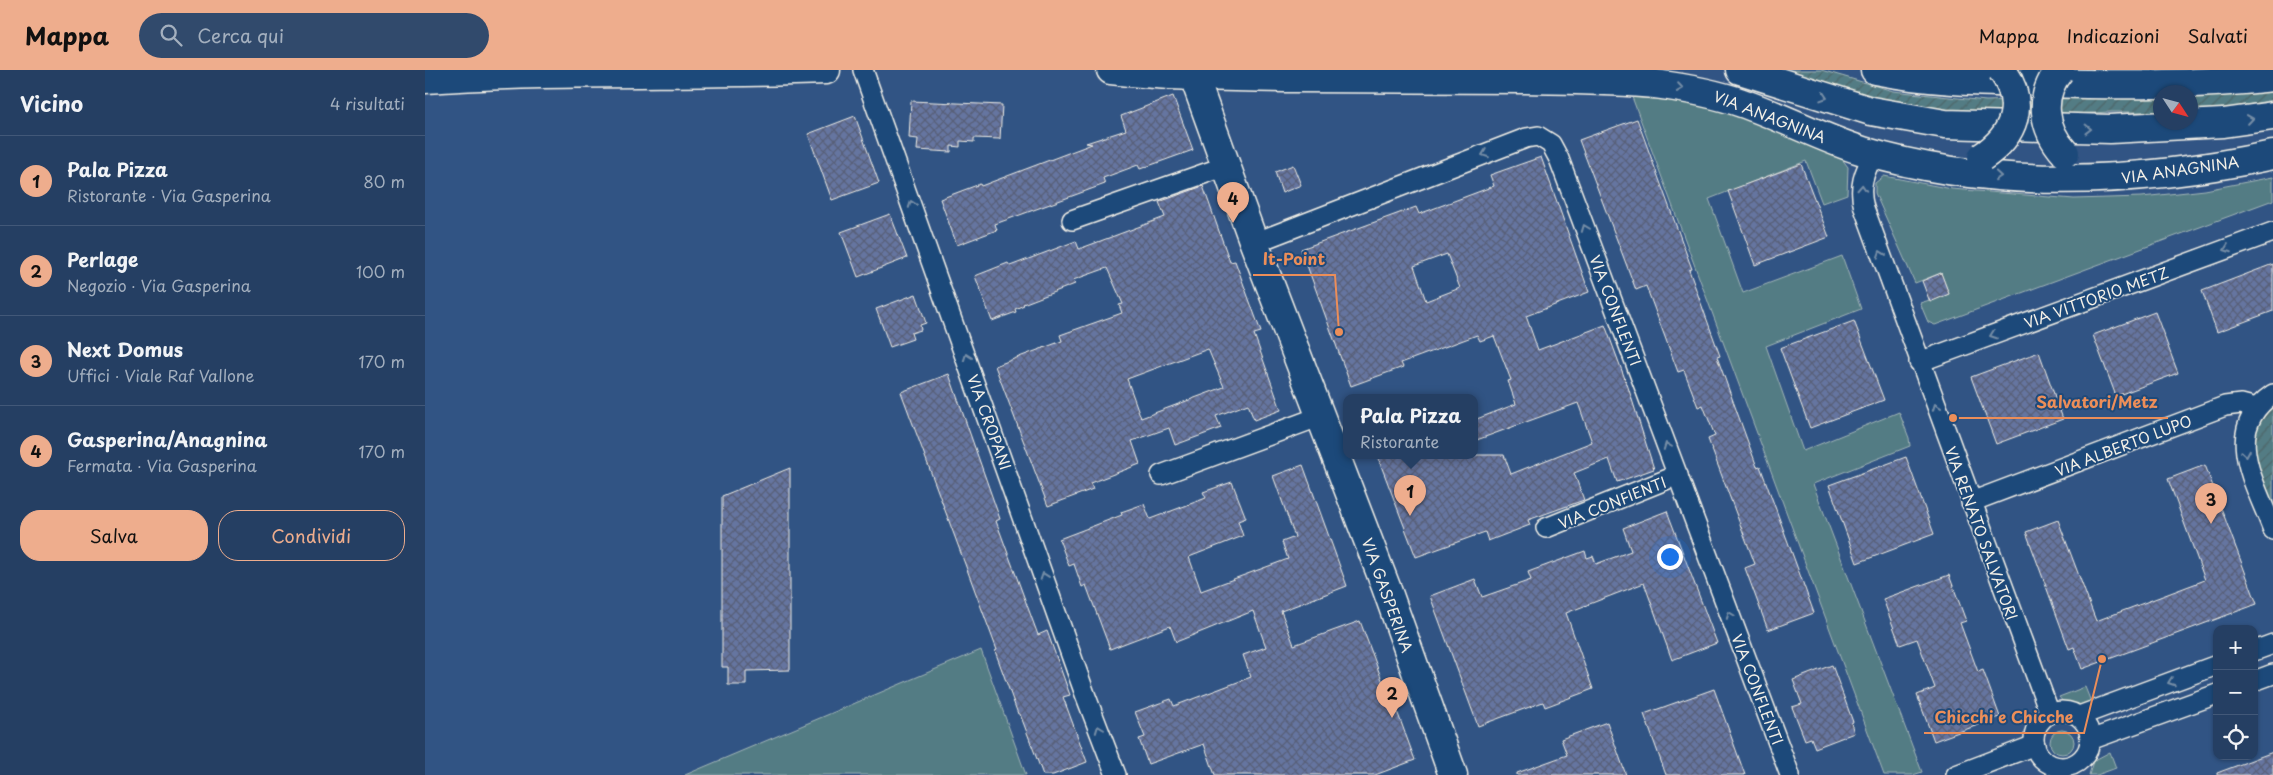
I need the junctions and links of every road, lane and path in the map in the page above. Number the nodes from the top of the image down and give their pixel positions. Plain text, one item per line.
1 (821, 70) edge
2 (826, 70) edge
3 (863, 70) edge
4 (1111, 70) edge
5 (1740, 70) edge
6 (1875, 70) edge
7 (2002, 70) edge
8 (2060, 70) edge
9 (1194, 77) junction
10 (2273, 77) edge
11 (425, 79) edge
12 (2273, 116) edge
13 (1875, 154) junction
14 (2273, 155) edge
15 (1226, 166) junction
16 (1933, 167) junction
17 (2195, 168) junction
18 (1072, 220) dead end
19 (2273, 232) edge
20 (1254, 243) junction
21 (1919, 362) junction
22 (2273, 394) edge
23 (2256, 408) junction
24 (1321, 416) junction
25 (1161, 475) dead end
26 (1678, 475) junction
27 (1971, 502) junction
28 (1546, 528) dead end
29 (2273, 530) edge
30 (2273, 644) edge
31 (2258, 650) edge
32 (2213, 666) edge
33 (2273, 674) edge
34 (2258, 680) edge
35 (2213, 695) edge
36 (2050, 714) junction
37 (2079, 716) junction
38 (2090, 740) junction
39 (2035, 745) junction
40 (2071, 771) edge
41 (1116, 775) edge
42 (1453, 775) edge
43 (1790, 775) edge
44 (1956, 775) edge

1 - 2 street
1 - 11 street
41 -> 3 street, VIA CROPANI
4 - 9 street, VIA ANAGNINA
5 -> 12 street
6 - 10 street
7 - 16 street, bridge
8 - 17 street, bridge
9 -> 13 street, VIA ANAGNINA
9 - 15 street, VIA GASPERINA
13 - 16 street, VIA ANAGNINA
21 -> 13 street, VIA RENATO SALVATORI
14 - 17 street, VIA ANAGNINA
15 - 18 street
15 - 20 street, VIA GASPERINA
16 -> 17 street, VIA ANAGNINA
19 -> 21 street, VIA VITTORIO METZ
20 - 24 street, VIA GASPERINA
26 -> 20 street, VIA CONFLENTI
27 -> 21 street, VIA RENATO SALVATORI
22 - 23 street
23 - 27 street, VIA ALBERTO LUPO
23 -> 29 street
24 - 25 street
24 - 42 street, VIA GASPERINA
26 - 28 street, VIA CONFIENTI
43 -> 26 street, VIA CONFLENTI
27 - 36 street, VIA RENATO SALVATORI
30 - 31 street
32 -> 37 street
33 - 34 street
35 - 38 street
36 - 37 street
36 - 39 street
37 - 38 street
38 - 40 street
39 - 40 street
39 - 44 street

